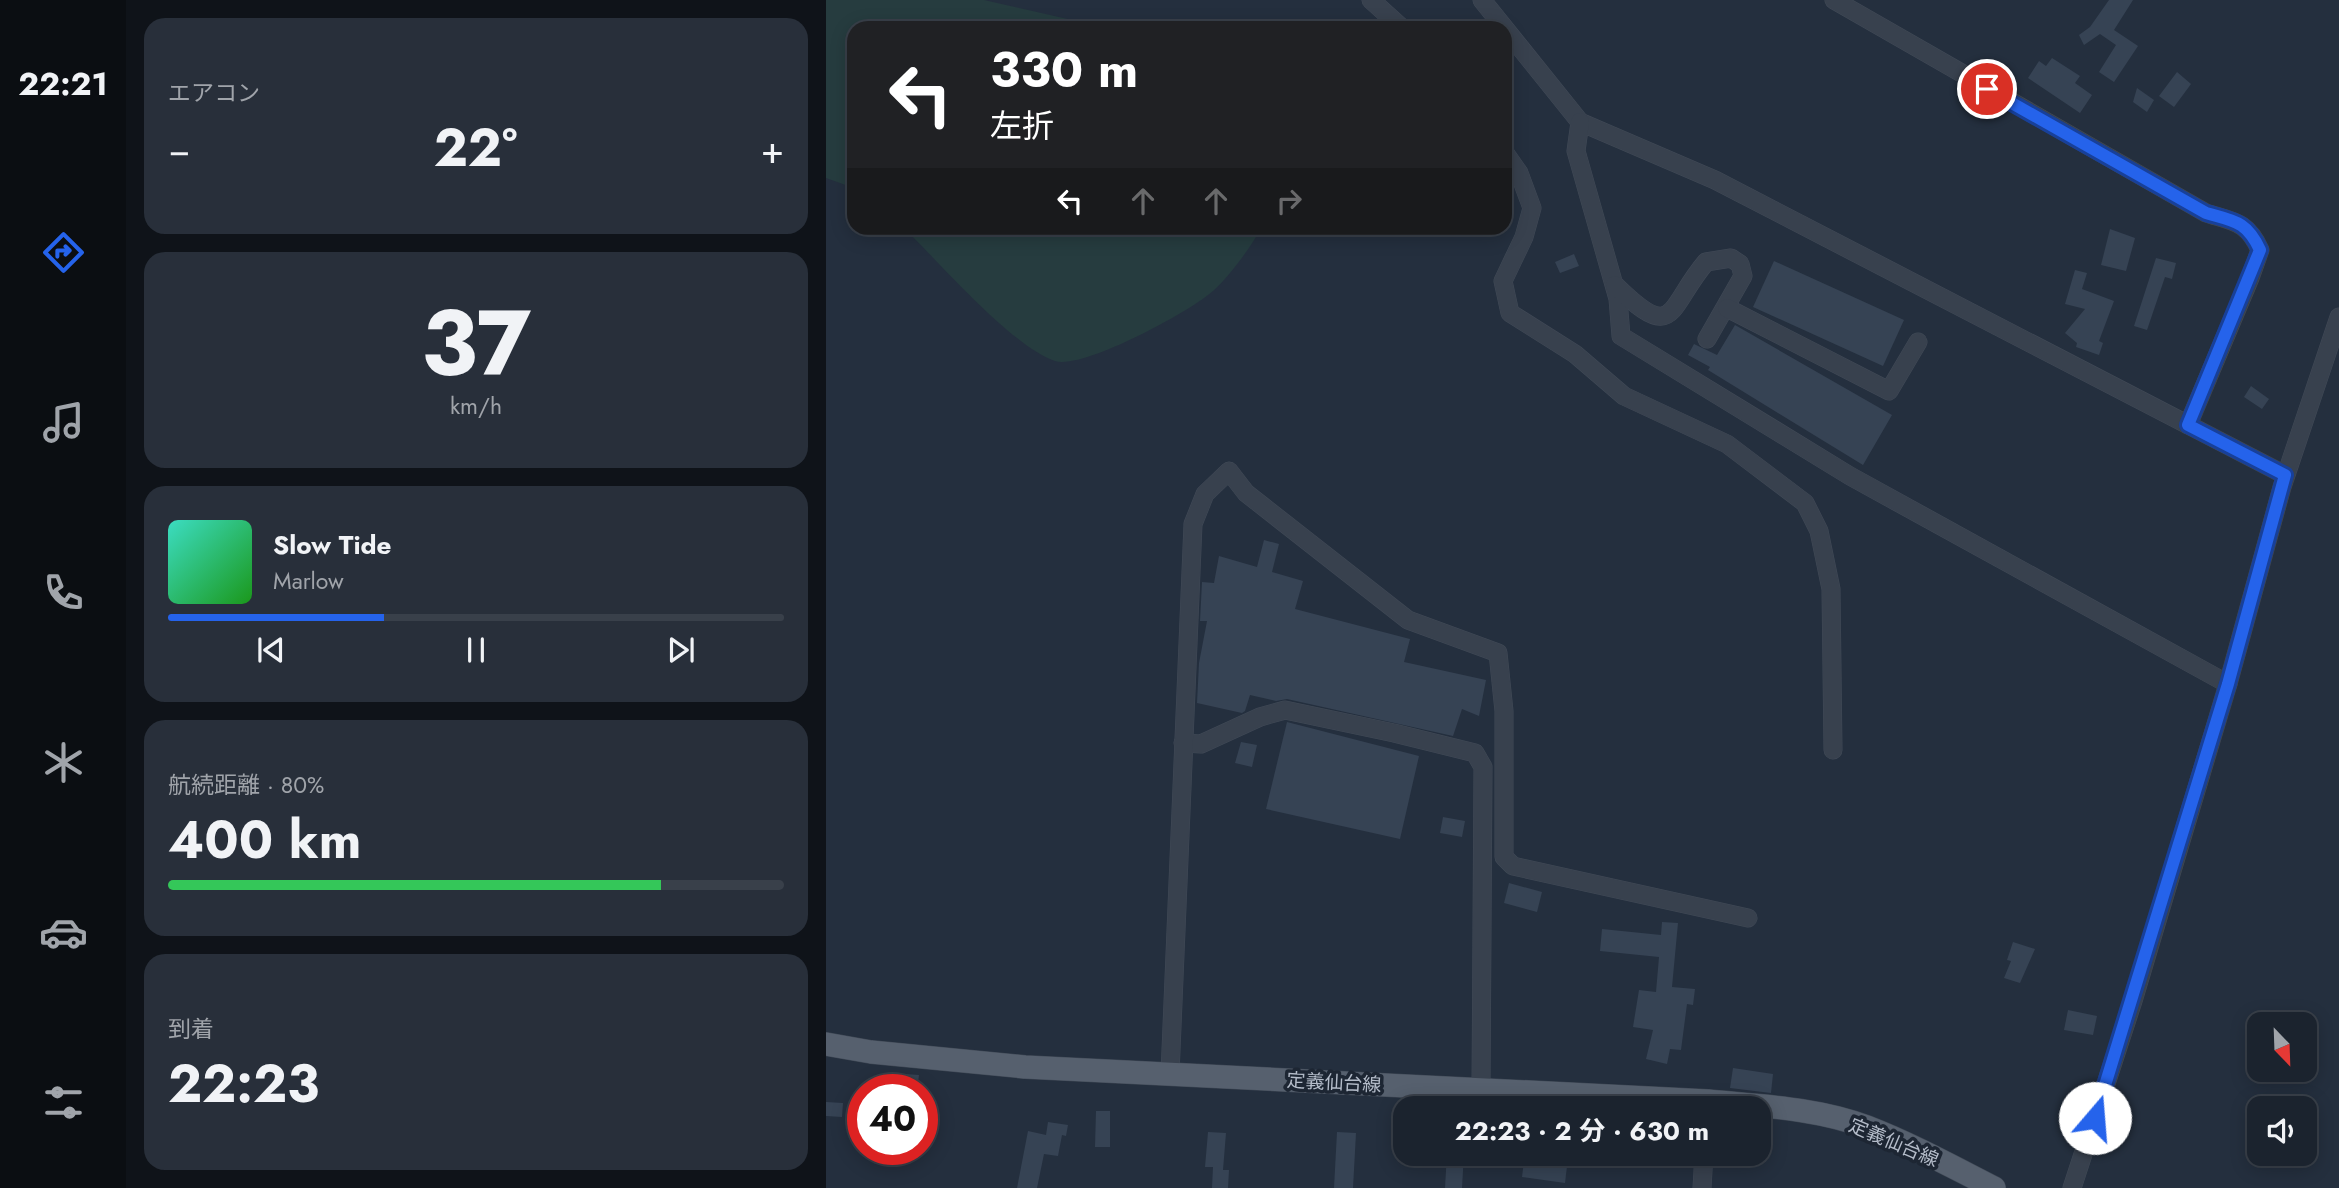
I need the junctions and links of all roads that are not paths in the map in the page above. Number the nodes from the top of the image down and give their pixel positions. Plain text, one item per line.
1 (1371, 0) edge
2 (1482, 0) edge
3 (1834, 0) edge
4 (1394, 21) edge
5 (1499, 21) edge
6 (1512, 37) edge
7 (1580, 122) junction
8 (1512, 163) edge
9 (1615, 285) junction
10 (1727, 307) junction
11 (2339, 317) edge
12 (1707, 339) dead end
13 (1918, 342) dead end
14 (2188, 425) junction
15 (2285, 475) junction
16 (2228, 684) junction
17 (1183, 743) junction
18 (1833, 750) dead end
19 (1748, 918) dead end
20 (826, 1044) edge
21 (1170, 1074) junction
22 (1480, 1089) junction
23 (1579, 1096) edge
24 (1771, 1109) edge
25 (1703, 1166) edge
26 (1702, 1188) edge
27 (1994, 1188) edge
28 (2072, 1188) edge

1 - 4 street
2 - 5 street
3 - 14 street
6 - 7 street
7 - 9 street
7 - 14 street
8 - 18 street
9 - 10 street
9 - 16 street
10 - 12 street
10 - 13 street
11 - 15 street
14 - 15 street
15 - 16 street
16 - 28 street
17 - 19 street
17 - 21 street
17 - 22 street
20 - 21 main road, 定義仙台線
21 - 22 main road, 定義仙台線
22 - 23 main road, 定義仙台線
24 - 27 main road, 定義仙台線
25 - 26 street

